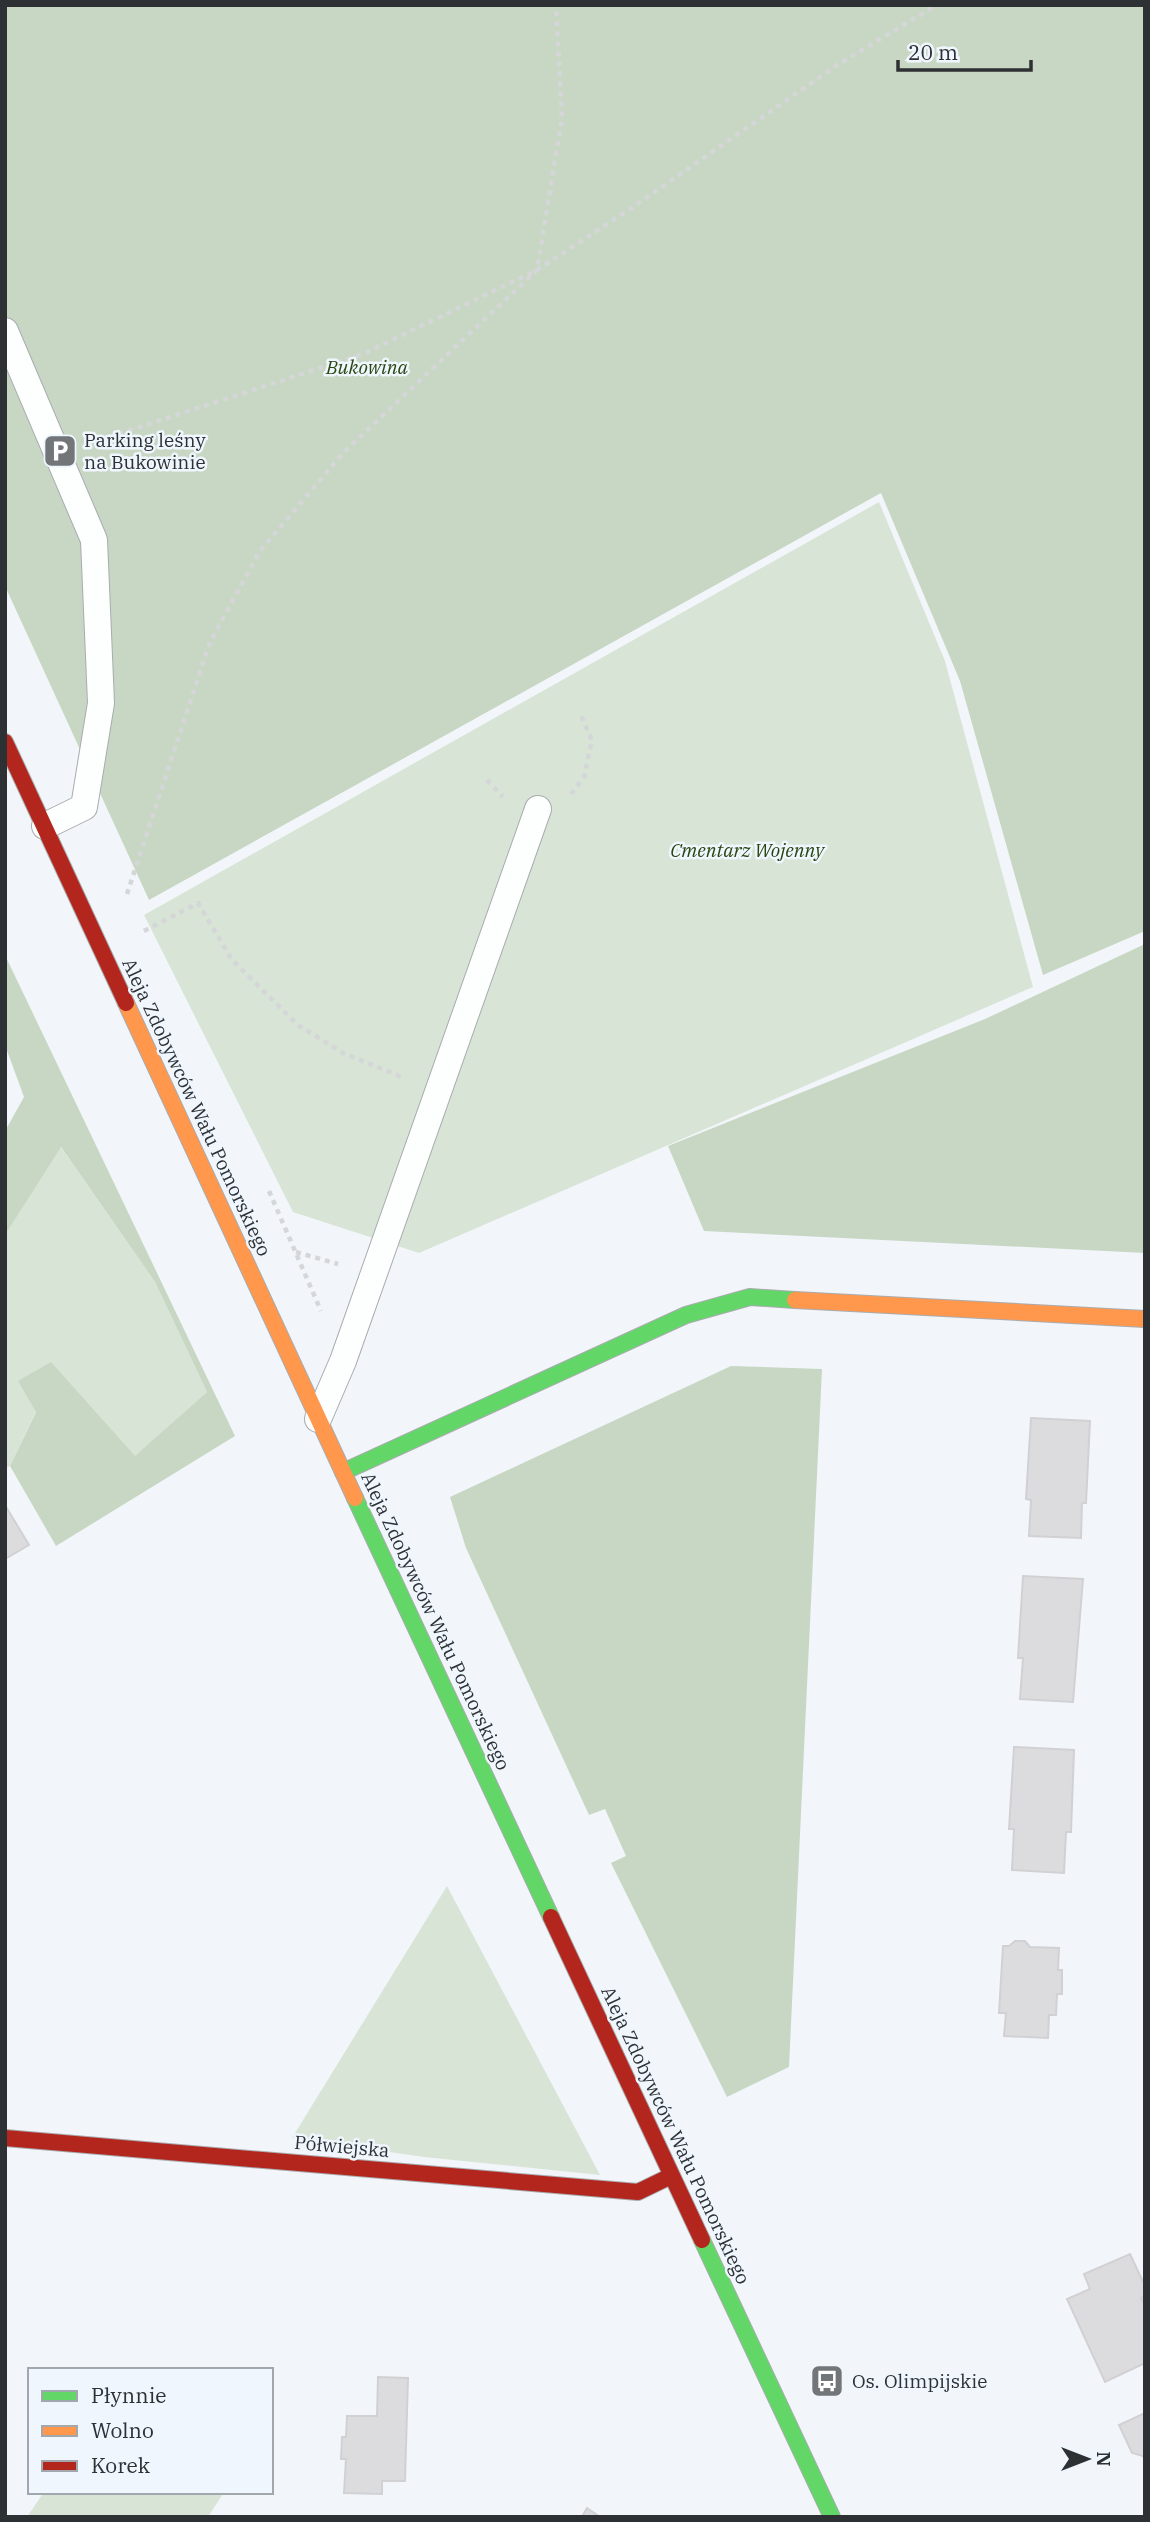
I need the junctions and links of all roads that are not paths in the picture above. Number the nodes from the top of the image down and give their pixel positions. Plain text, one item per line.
1 (5, 331) edge
2 (5, 742) edge
3 (538, 809) dead end
4 (45, 826) junction
5 (1145, 1319) edge
6 (318, 1419) junction
7 (343, 1472) junction
8 (5, 2138) edge
9 (671, 2176) junction
10 (832, 2517) edge

1 - 4 lane
2 - 4 main road, Aleja Zdobywców Wału Pomorskiego
3 - 6 lane
4 - 6 main road, Aleja Zdobywców Wału Pomorskiego
5 - 7 main road
6 - 7 main road, Aleja Zdobywców Wału Pomorskiego
7 - 9 main road, Aleja Zdobywców Wału Pomorskiego
8 - 9 main road, Półwiejska
9 - 10 main road, Aleja Zdobywców Wału Pomorskiego

